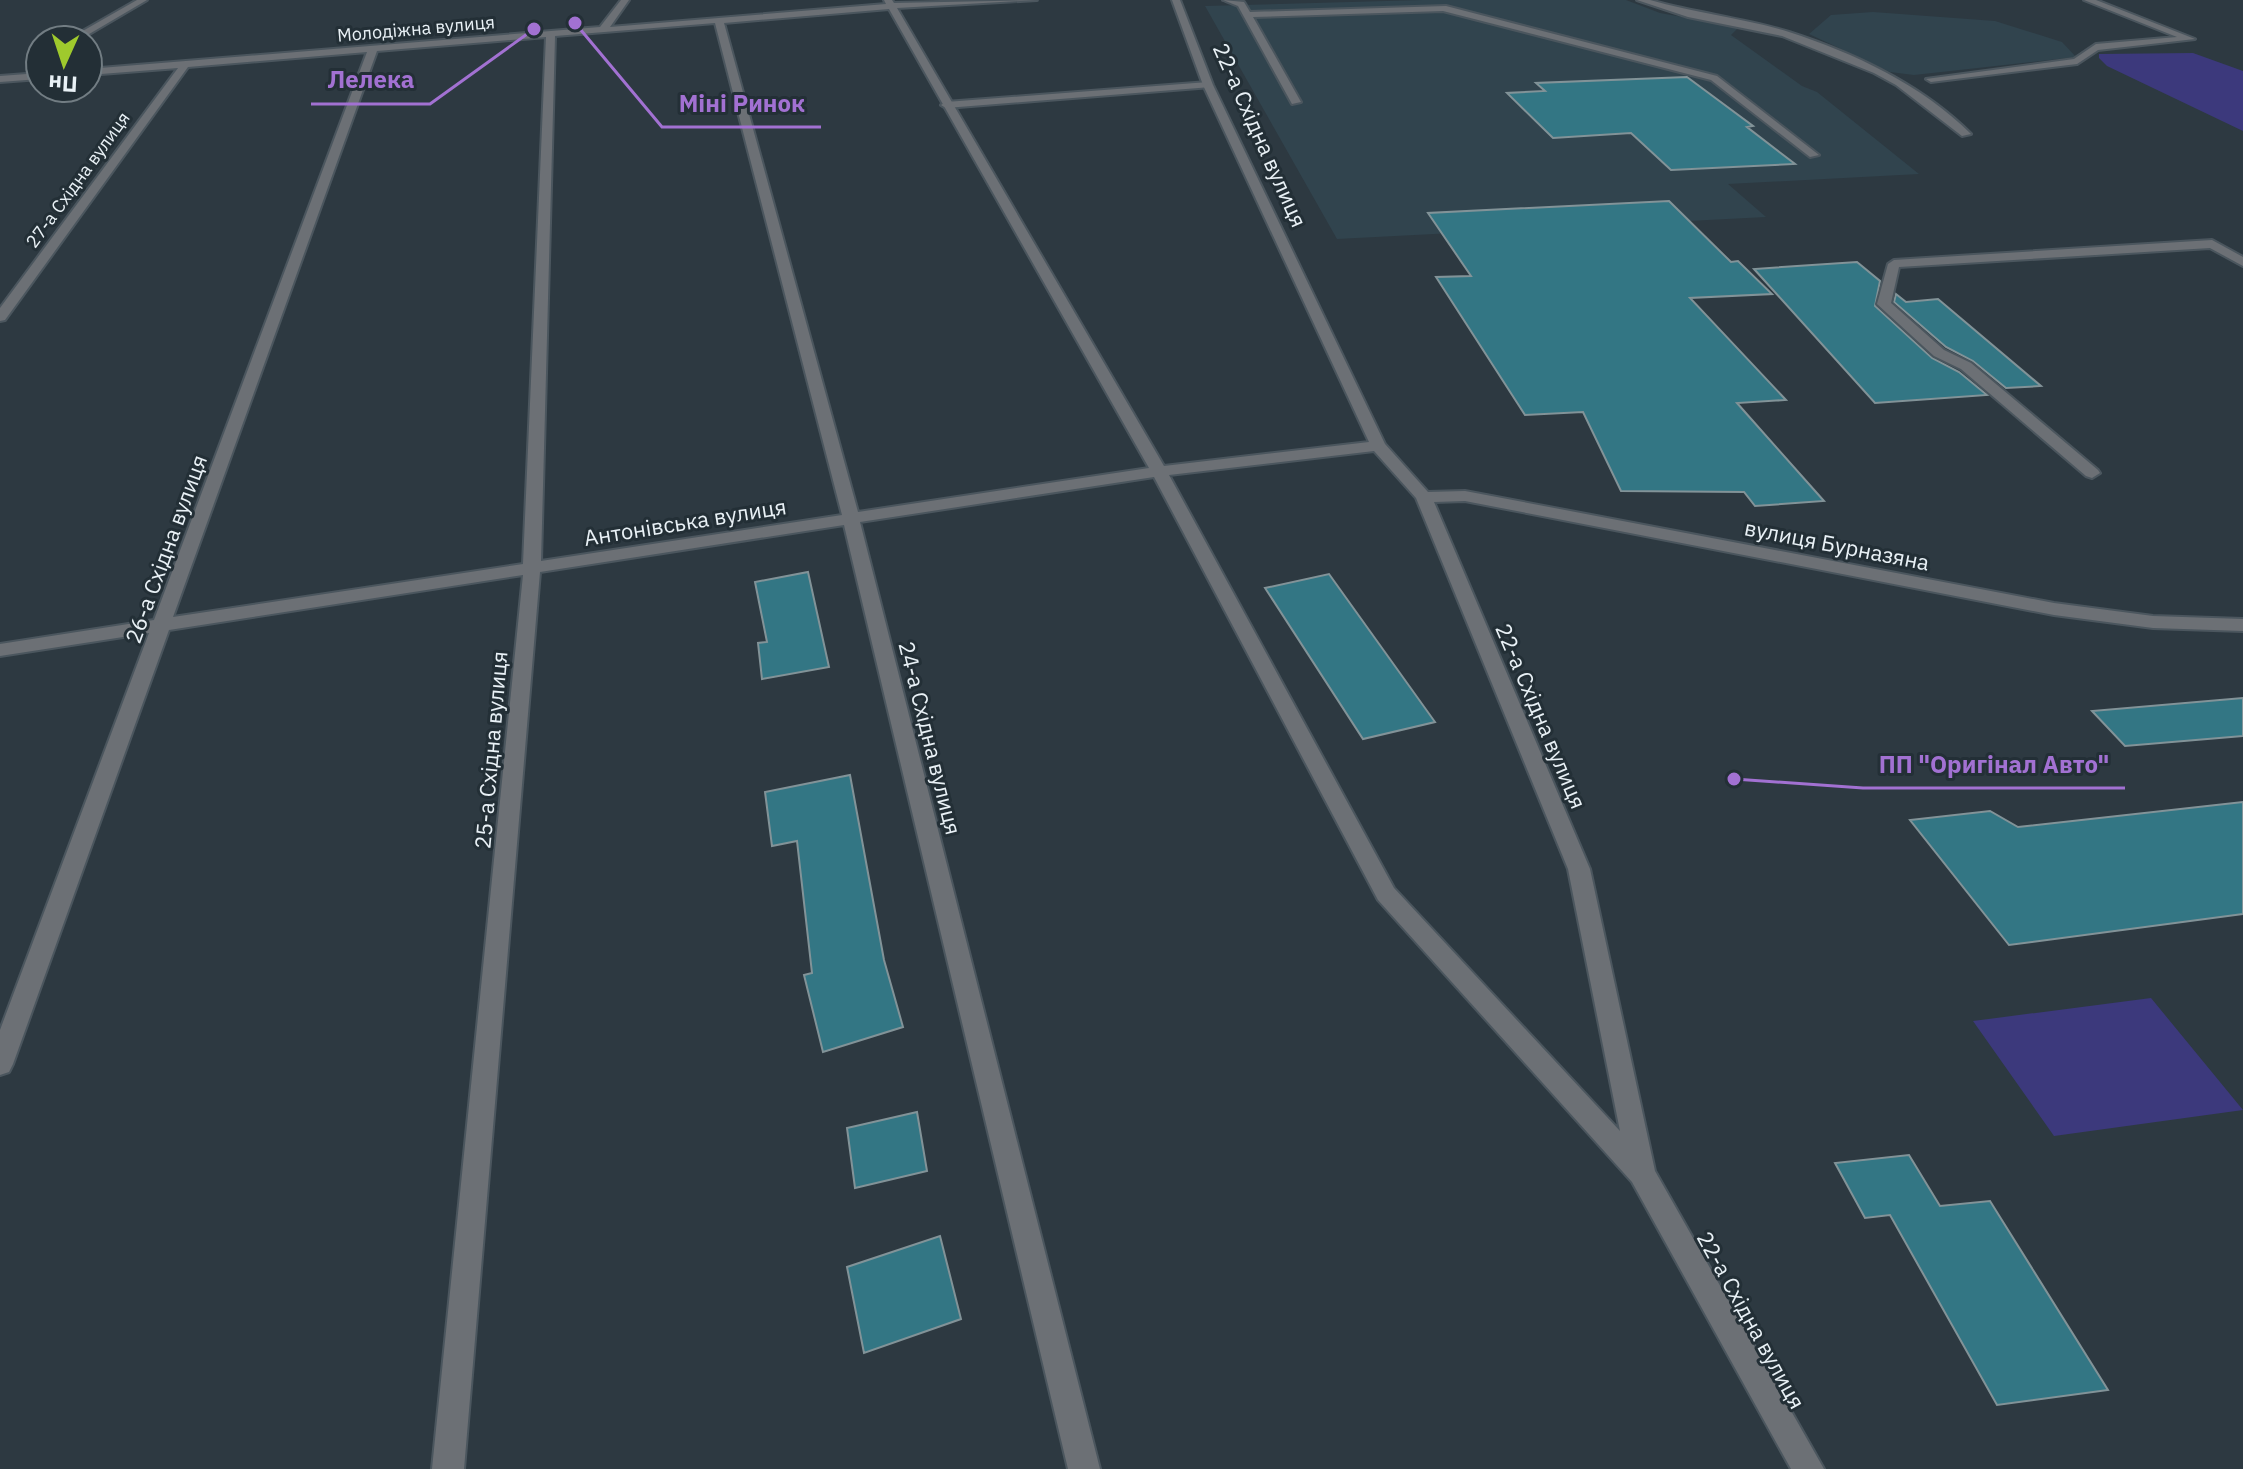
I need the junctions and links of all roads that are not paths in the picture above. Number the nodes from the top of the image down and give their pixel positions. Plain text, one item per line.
1 (143, 0) edge
2 (625, 0) edge
3 (1033, 0) edge
4 (1176, 0) edge
5 (1227, 0) edge
6 (1641, 0) edge
7 (2088, 0) edge
8 (891, 3) edge
9 (1247, 15) junction
10 (719, 21) junction
11 (100, 24) edge
12 (603, 30) junction
13 (551, 34) junction
14 (373, 49) junction
15 (185, 64) junction
16 (104, 71) edge
17 (24, 73) edge
18 (18, 77) junction
19 (24, 77) edge
20 (0, 79) edge
21 (1931, 79) dead end
22 (1208, 85) junction
23 (1296, 102) dead end
24 (946, 105) junction
25 (1966, 134) dead end
26 (1814, 155) dead end
27 (2243, 262) edge
28 (0, 317) edge
29 (1378, 446) junction
30 (1159, 471) junction
31 (2092, 473) dead end
32 (1424, 497) junction
33 (851, 518) junction
34 (532, 568) junction
35 (161, 625) junction
36 (2243, 625) edge
37 (0, 650) edge
38 (0, 1064) edge
39 (1642, 1174) junction
40 (448, 1469) edge
41 (1084, 1469) edge
42 (1808, 1469) edge

1 - 11 street
2 - 12 street
3 - 8 street, Молодіжна вулиця
4 - 22 street, 22-а Східна вулиця
5 - 9 street
6 - 25 street
7 - 21 street
8 - 10 street, Молодіжна вулиця
8 - 24 street
9 - 23 street
9 - 26 street
10 - 12 street, Молодіжна вулиця
10 - 33 street, 24-а Східна вулиця
12 - 13 street, Молодіжна вулиця
13 - 14 street, Молодіжна вулиця
13 - 34 street, 25-а Східна вулиця
14 - 15 street, Молодіжна вулиця
14 - 35 street, 26-а Східна вулиця
15 - 16 street, Молодіжна вулиця
15 - 28 street, 27-а Східна вулиця
17 - 18 street
18 - 19 street
18 - 20 street
22 - 24 street
22 - 29 street, 22-а Східна вулиця
24 - 30 street
27 - 31 street
29 - 30 street, Антонівська вулиця
29 - 32 street, 22-а Східна вулиця
30 - 33 street, Антонівська вулиця
30 - 39 street
32 - 36 street, вулиця Бурназяна
32 - 39 street, 22-а Східна вулиця
33 - 34 street, Антонівська вулиця
33 - 41 street, 24-а Східна вулиця
34 - 35 street, Антонівська вулиця
34 - 40 street, 25-а Східна вулиця
35 - 37 street, Антонівська вулиця
35 - 38 street, 26-а Східна вулиця
39 - 42 street, 22-а Східна вулиця

